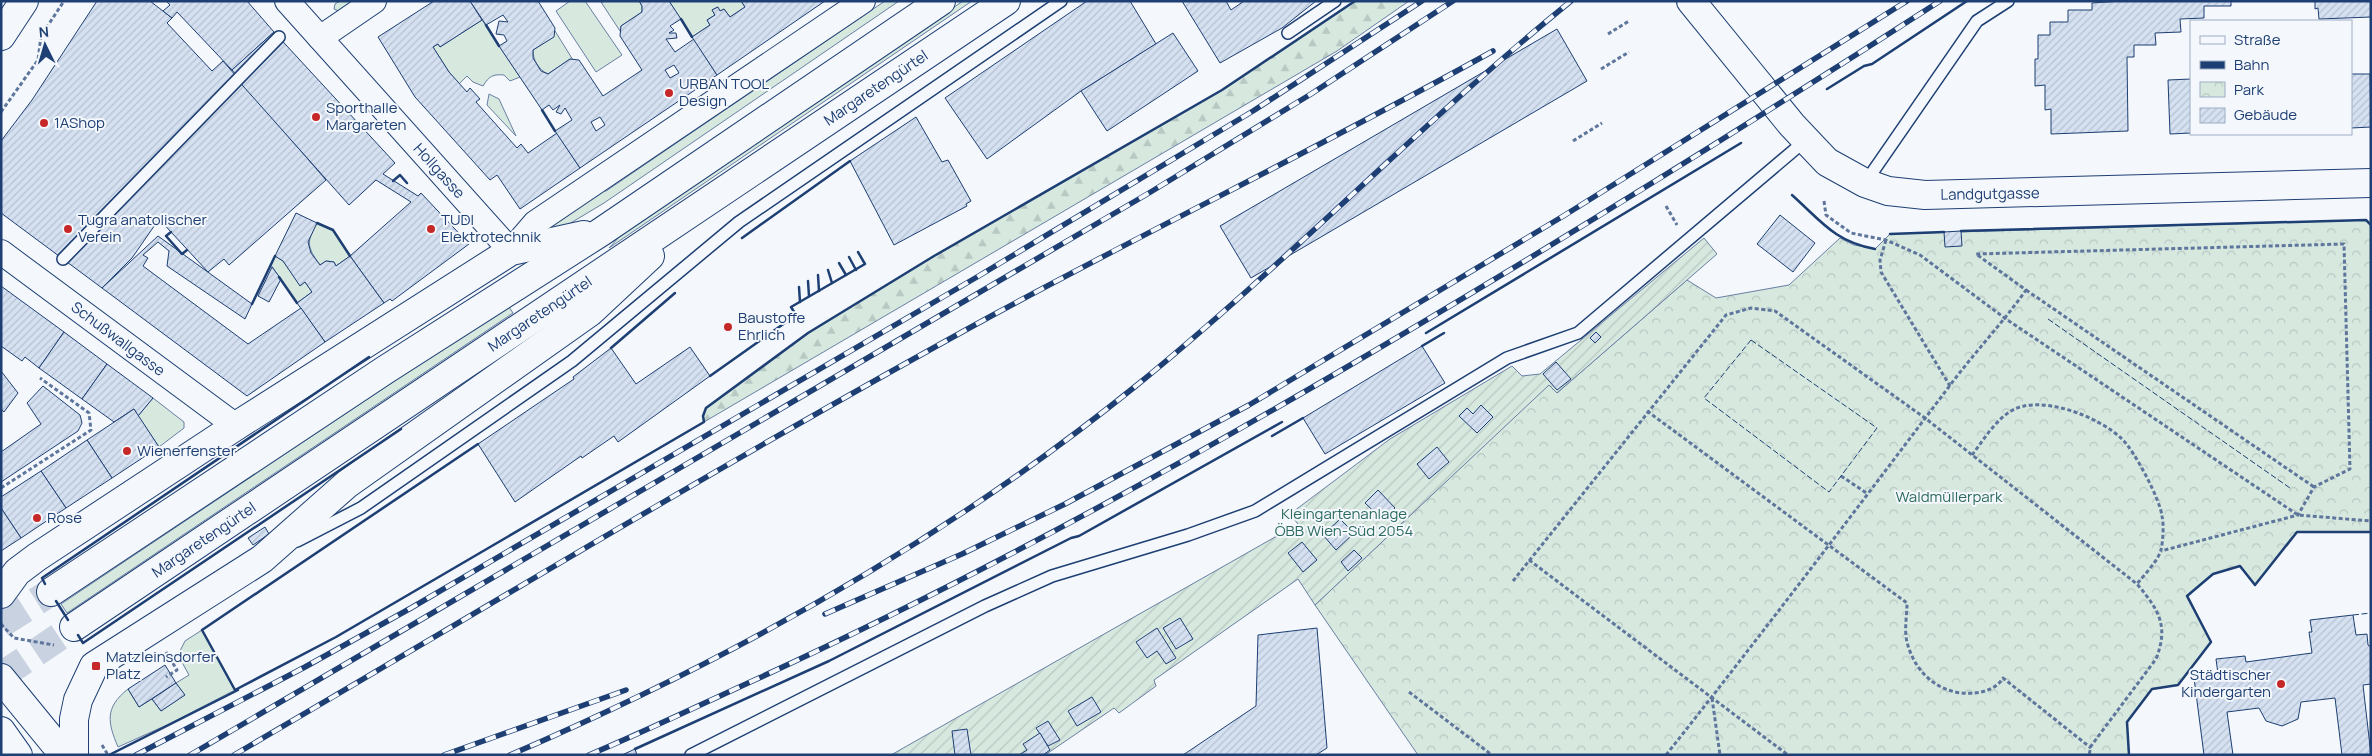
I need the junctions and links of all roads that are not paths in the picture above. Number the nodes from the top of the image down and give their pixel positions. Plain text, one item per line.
1 (24, 1) edge
2 (287, 1) edge
3 (374, 1) edge
4 (863, 1) edge
5 (941, 1) edge
6 (1006, 1) edge
7 (1061, 1) edge
8 (1335, 1) edge
9 (1691, 1) edge
10 (2008, 1) edge
11 (1288, 33) dead end
12 (1, 36) edge
13 (279, 37) dead end
14 (320, 38) junction
15 (1806, 140) junction
16 (1865, 183) junction
17 (2371, 183) edge
18 (716, 196) junction
19 (601, 232) junction
20 (511, 251) junction
21 (1, 252) edge
22 (63, 259) dead end
23 (236, 426) junction
24 (262, 559) junction
25 (51, 592) tunnel mouth
26 (1, 594) edge
27 (74, 627) tunnel mouth
28 (1, 678) edge
29 (1, 731) edge
30 (18, 755) edge
31 (64, 755) edge
32 (74, 755) edge
33 (691, 755) edge

1 - 12 main road
2 - 14 street, Hollgasse
3 - 14 street
4 - 20 street
5 - 19 main road
6 - 18 main road, Margaretengürtel
7 - 24 lane
8 - 11 lane
9 - 15 main road, Landgutgasse
10 - 16 lane
13 - 22 lane
14 - 20 street, Hollgasse
15 - 16 main road, Landgutgasse
15 - 33 lane
16 - 17 main road, Landgutgasse
18 - 24 main road
18 - 27 main road, Margaretengürtel
19 - 20 main road
19 - 25 main road
20 - 23 main road
21 - 23 street, Schußwallgasse
23 - 26 main road
24 - 32 main road
28 - 31 main road
29 - 30 main road

